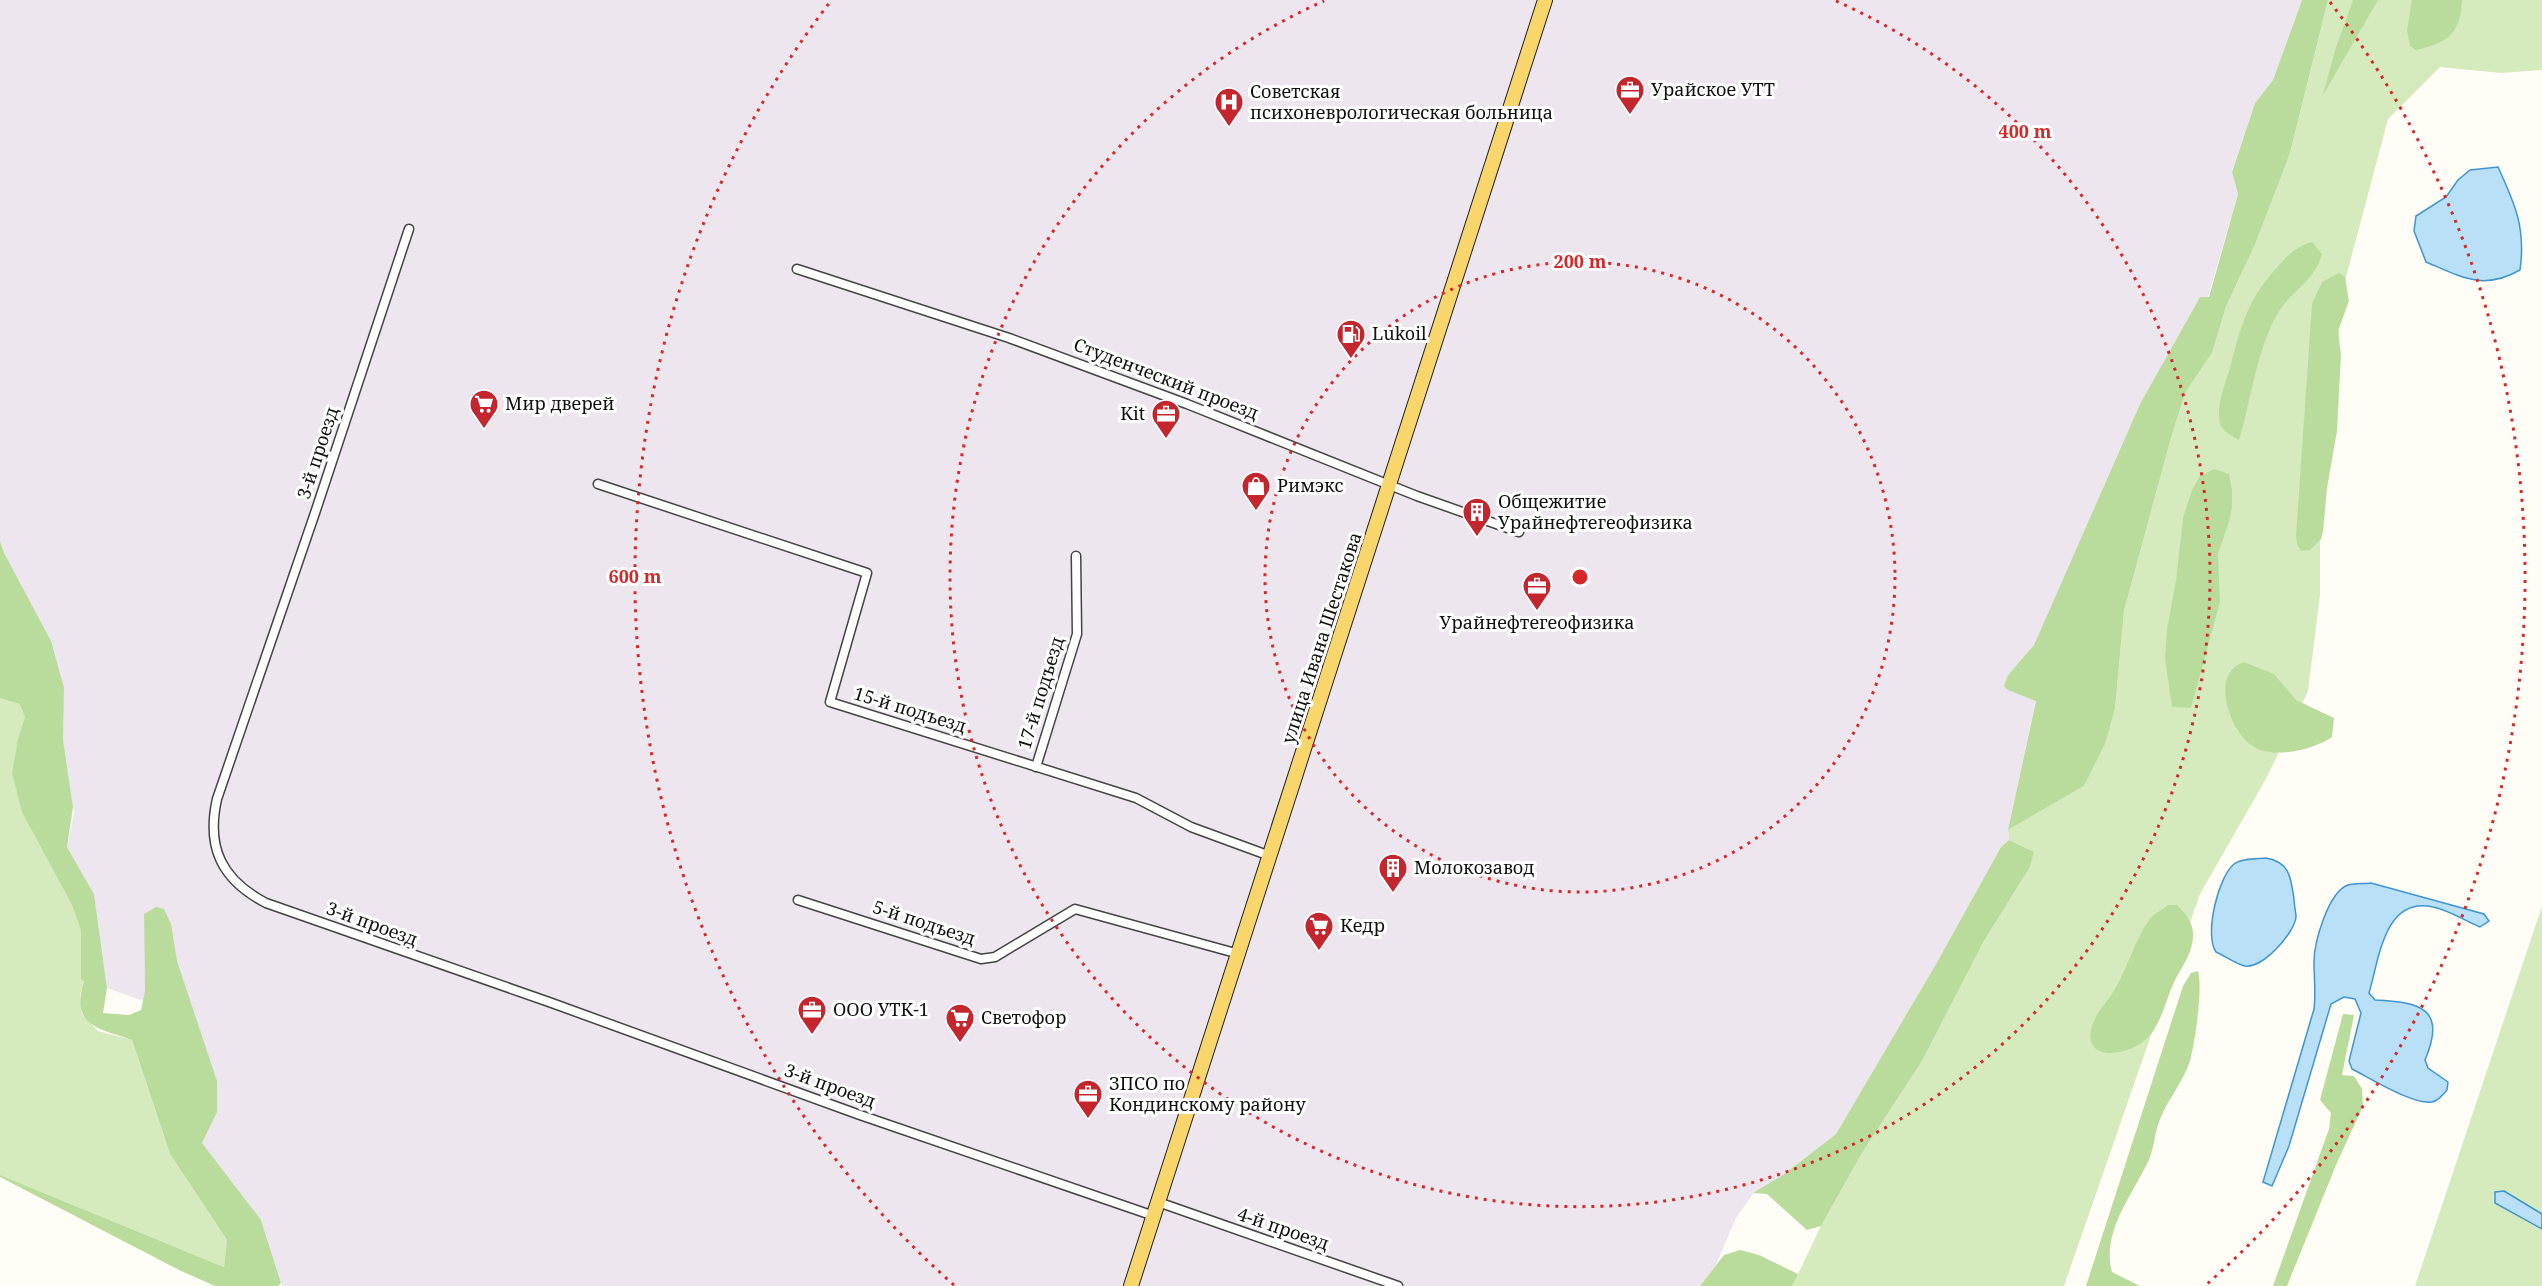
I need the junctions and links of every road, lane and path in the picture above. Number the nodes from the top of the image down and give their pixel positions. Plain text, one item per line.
1 (1545, 0) edge
2 (409, 230) dead end
3 (797, 269) dead end
4 (598, 484) dead end
5 (1390, 485) junction
6 (1519, 532) dead end
7 (1076, 556) dead end
8 (1036, 767) junction
9 (1270, 856) junction
10 (798, 900) dead end
11 (1239, 954) junction
12 (1158, 1202) junction
13 (1154, 1216) junction
14 (1131, 1286) edge
15 (1398, 1286) edge

1 - 5 main road, улица Ивана Шестакова
2 - 13 street, 3-й проезд
3 - 5 street, Студенческий проезд
4 - 8 street, 15-й подъезд
5 - 6 street, Студенческий проезд
5 - 9 main road, улица Ивана Шестакова
7 - 8 street, 17-й подъезд
8 - 9 street, 15-й подъезд
9 - 11 main road, улица Ивана Шестакова
10 - 11 street, 5-й подъезд
11 - 12 main road, улица Ивана Шестакова
12 - 13 main road, улица Ивана Шестакова
12 - 15 street, 4-й проезд
13 - 14 main road, улица Ивана Шестакова

